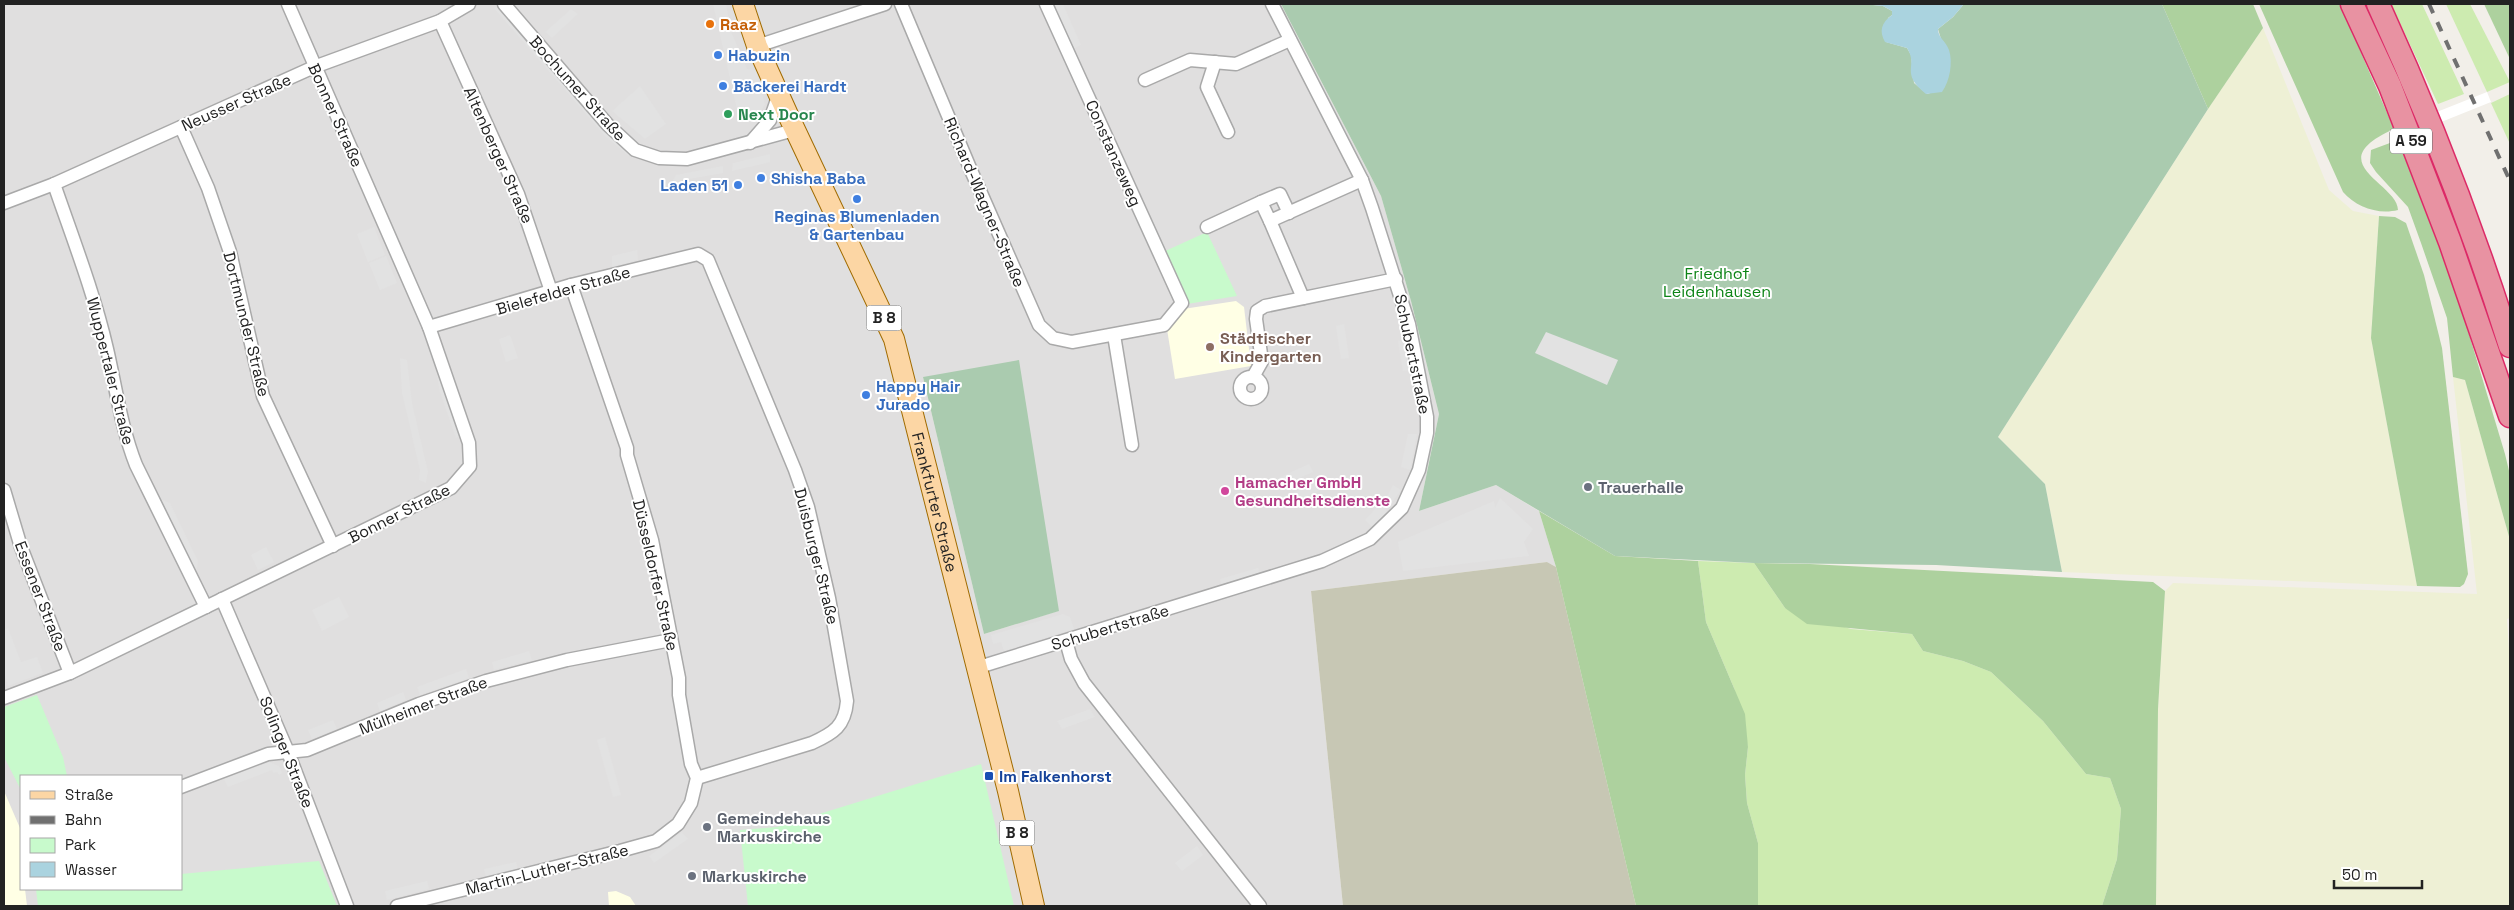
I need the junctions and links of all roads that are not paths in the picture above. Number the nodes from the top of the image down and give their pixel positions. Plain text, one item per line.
1 (288, 4) edge
2 (469, 4) edge
3 (504, 4) edge
4 (743, 4) edge
5 (901, 4) edge
6 (1046, 4) edge
7 (1272, 4) edge
8 (2352, 4) edge
9 (2378, 4) edge
10 (878, 5) edge
11 (440, 21) junction
12 (1290, 40) junction
13 (758, 46) junction
14 (1215, 62) junction
15 (314, 67) junction
16 (1145, 80) dead end
17 (779, 94) junction
18 (181, 127) junction
19 (794, 130) junction
20 (1228, 132) dead end
21 (750, 143) junction
22 (1362, 180) junction
23 (54, 184) junction
24 (1261, 202) junction
25 (4, 203) edge
26 (1289, 213) junction
27 (1270, 221) junction
28 (1207, 227) dead end
29 (698, 254) joint
30 (1396, 279) junction
31 (571, 285) junction
32 (551, 291) junction
33 (1303, 298) junction
34 (1182, 303) joint
35 (428, 327) junction
36 (1114, 335) junction
37 (2510, 346) edge
38 (1253, 377) dead end
39 (2510, 416) edge
40 (1132, 445) dead end
41 (4, 490) edge
42 (333, 546) junction
43 (222, 599) junction
44 (206, 607) junction
45 (672, 640) junction
46 (1066, 641) junction
47 (976, 668) junction
48 (70, 673) junction
49 (4, 698) edge
50 (288, 752) junction
51 (697, 778) junction
52 (182, 787) edge
53 (347, 906) edge
54 (396, 906) edge
55 (1034, 906) edge
56 (1260, 906) edge

1 - 15 street, Bonner Straße
2 - 11 street, Neusser Straße
3 - 21 street, Bochumer Straße
4 - 13 main road, Frankfurter Straße / B 8
5 - 36 street, Richard-Wagner-Straße
6 - 34 street, Constanzeweg
7 - 12 street, Schubertstraße
8 - 39 highway, A 59
9 - 37 highway, A 59
10 - 13 street
11 - 15 street, Neusser Straße
11 - 32 street, Altenberger Straße
12 - 14 street
12 - 22 street, Schubertstraße
13 - 17 main road, Frankfurter Straße / B 8
14 - 16 street
14 - 20 street
15 - 18 street, Neusser Straße
15 - 35 street, Bonner Straße
17 - 19 main road, Frankfurter Straße / B 8
17 - 21 street
18 - 23 street, Neusser Straße
18 - 42 street, Dortmunder Straße
19 - 21 street, Bochumer Straße
19 - 47 main road, Frankfurter Straße / B 8
22 - 26 street
22 - 30 street, Schubertstraße
23 - 25 street, Neusser Straße
23 - 44 street, Wuppertaler Straße
24 - 26 street
24 - 27 street
24 - 28 street
26 - 27 street
27 - 33 street
29 - 31 street, Bielefelder Straße
29 - 51 street, Duisburger Straße
30 - 33 street
30 - 46 street, Schubertstraße
31 - 32 street, Bielefelder Straße
31 - 45 street, Düsseldorfer Straße
32 - 35 street, Bielefelder Straße
33 - 38 street
34 - 36 street, Richard-Wagner-Straße
35 - 42 street, Bonner Straße
36 - 40 street
41 - 48 street, Essener Straße
42 - 43 street, Bonner Straße
43 - 44 street, Bonner Straße
43 - 50 street, Solinger Straße
44 - 48 street, Bonner Straße
45 - 50 street, Mülheimer Straße
45 - 51 street, Düsseldorfer Straße
46 - 47 street, Schubertstraße
46 - 56 street
47 - 55 main road, Frankfurter Straße / B 8
48 - 49 street, Bonner Straße
50 - 52 street, Mülheimer Straße
50 - 53 street, Solinger Straße
51 - 54 street, Martin-Luther-Straße

